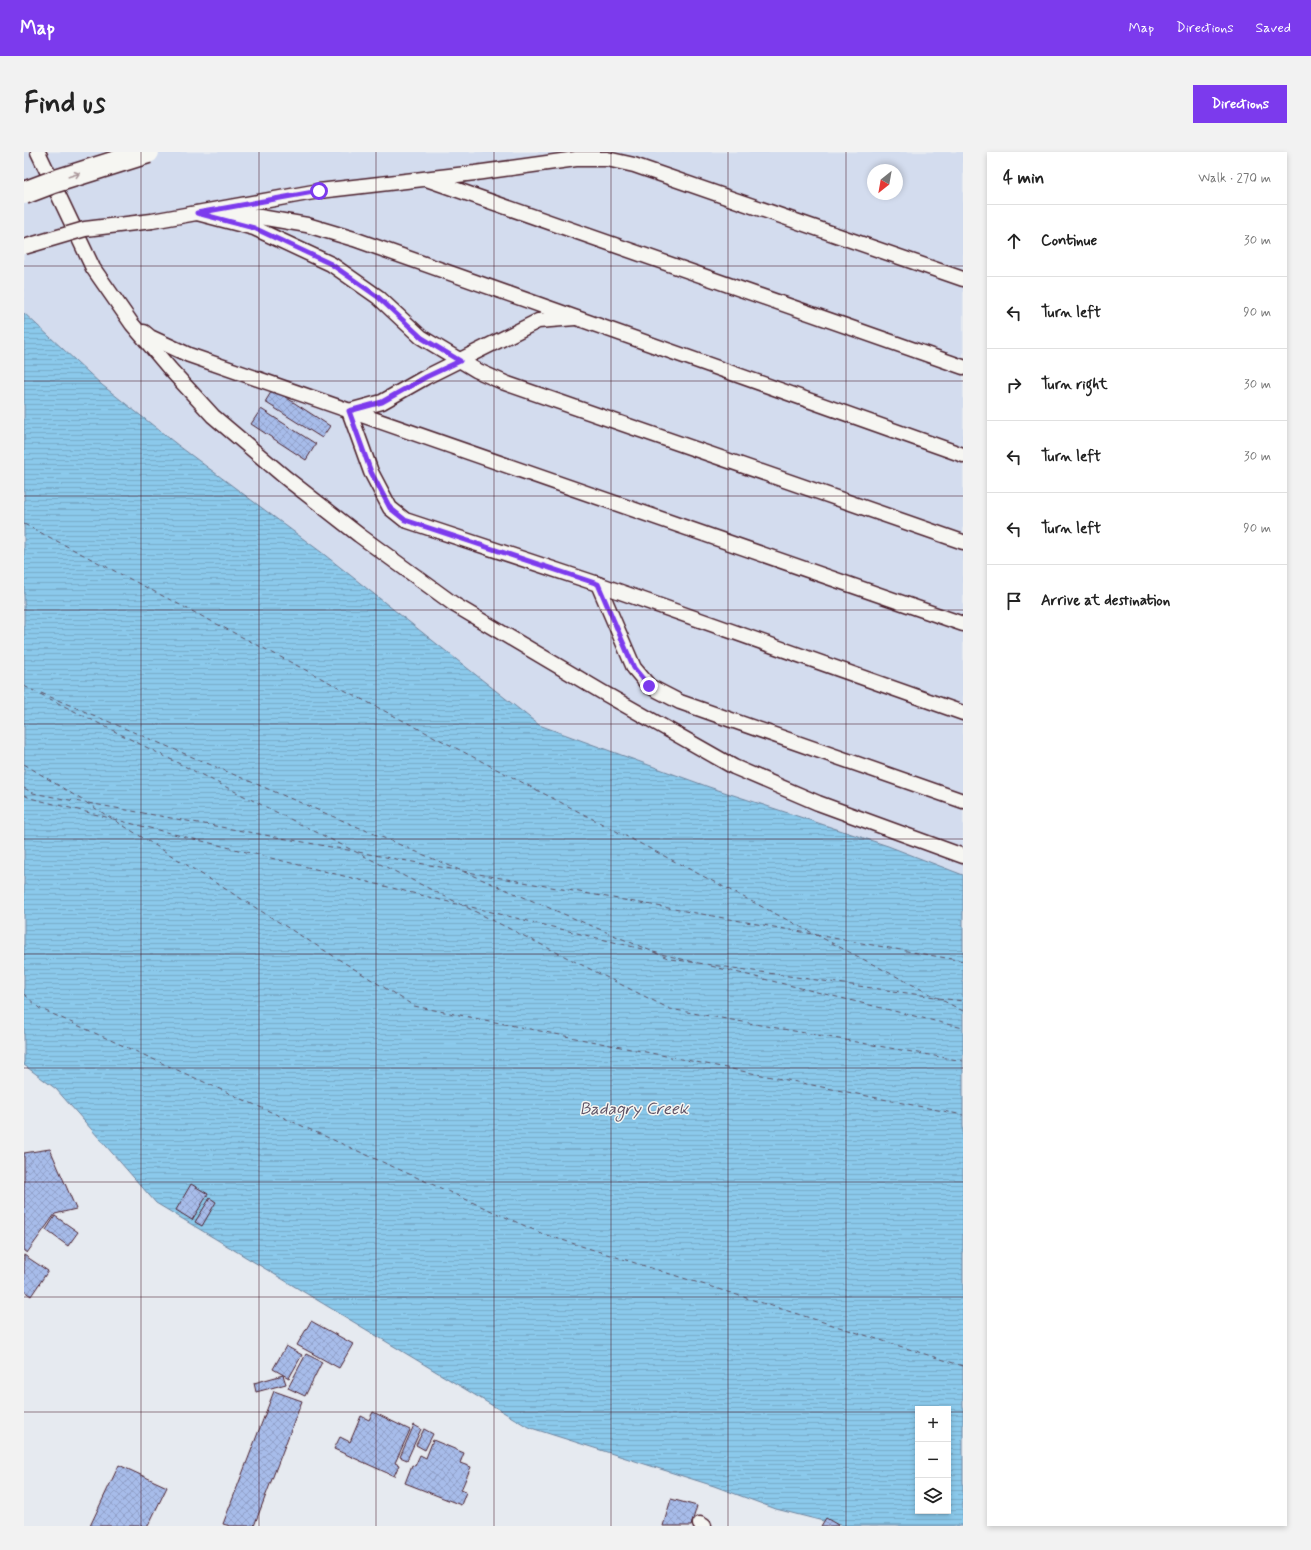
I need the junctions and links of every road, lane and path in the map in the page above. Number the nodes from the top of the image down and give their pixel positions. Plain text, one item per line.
1 (38, 152) edge
2 (148, 152) edge
3 (425, 179) junction
4 (24, 193) edge
5 (197, 213) junction
6 (24, 247) edge
7 (963, 279) edge
8 (575, 318) junction
9 (132, 324) junction
10 (460, 361) junction
11 (963, 367) edge
12 (349, 411) junction
13 (963, 455) edge
14 (963, 542) edge
15 (598, 584) junction
16 (963, 624) edge
17 (963, 713) edge
18 (963, 801) edge
19 (963, 856) edge

1 - 9 lane
4 -> 2 highway, bridge
3 - 5 lane
3 - 7 lane
3 - 11 lane
5 - 6 lane, bridge
5 - 8 lane
5 - 10 lane
8 - 10 lane
8 - 13 lane
9 - 12 lane
9 - 19 lane
10 - 12 lane
10 - 14 lane
12 - 15 lane
12 - 16 lane
15 - 17 lane
15 - 18 lane

